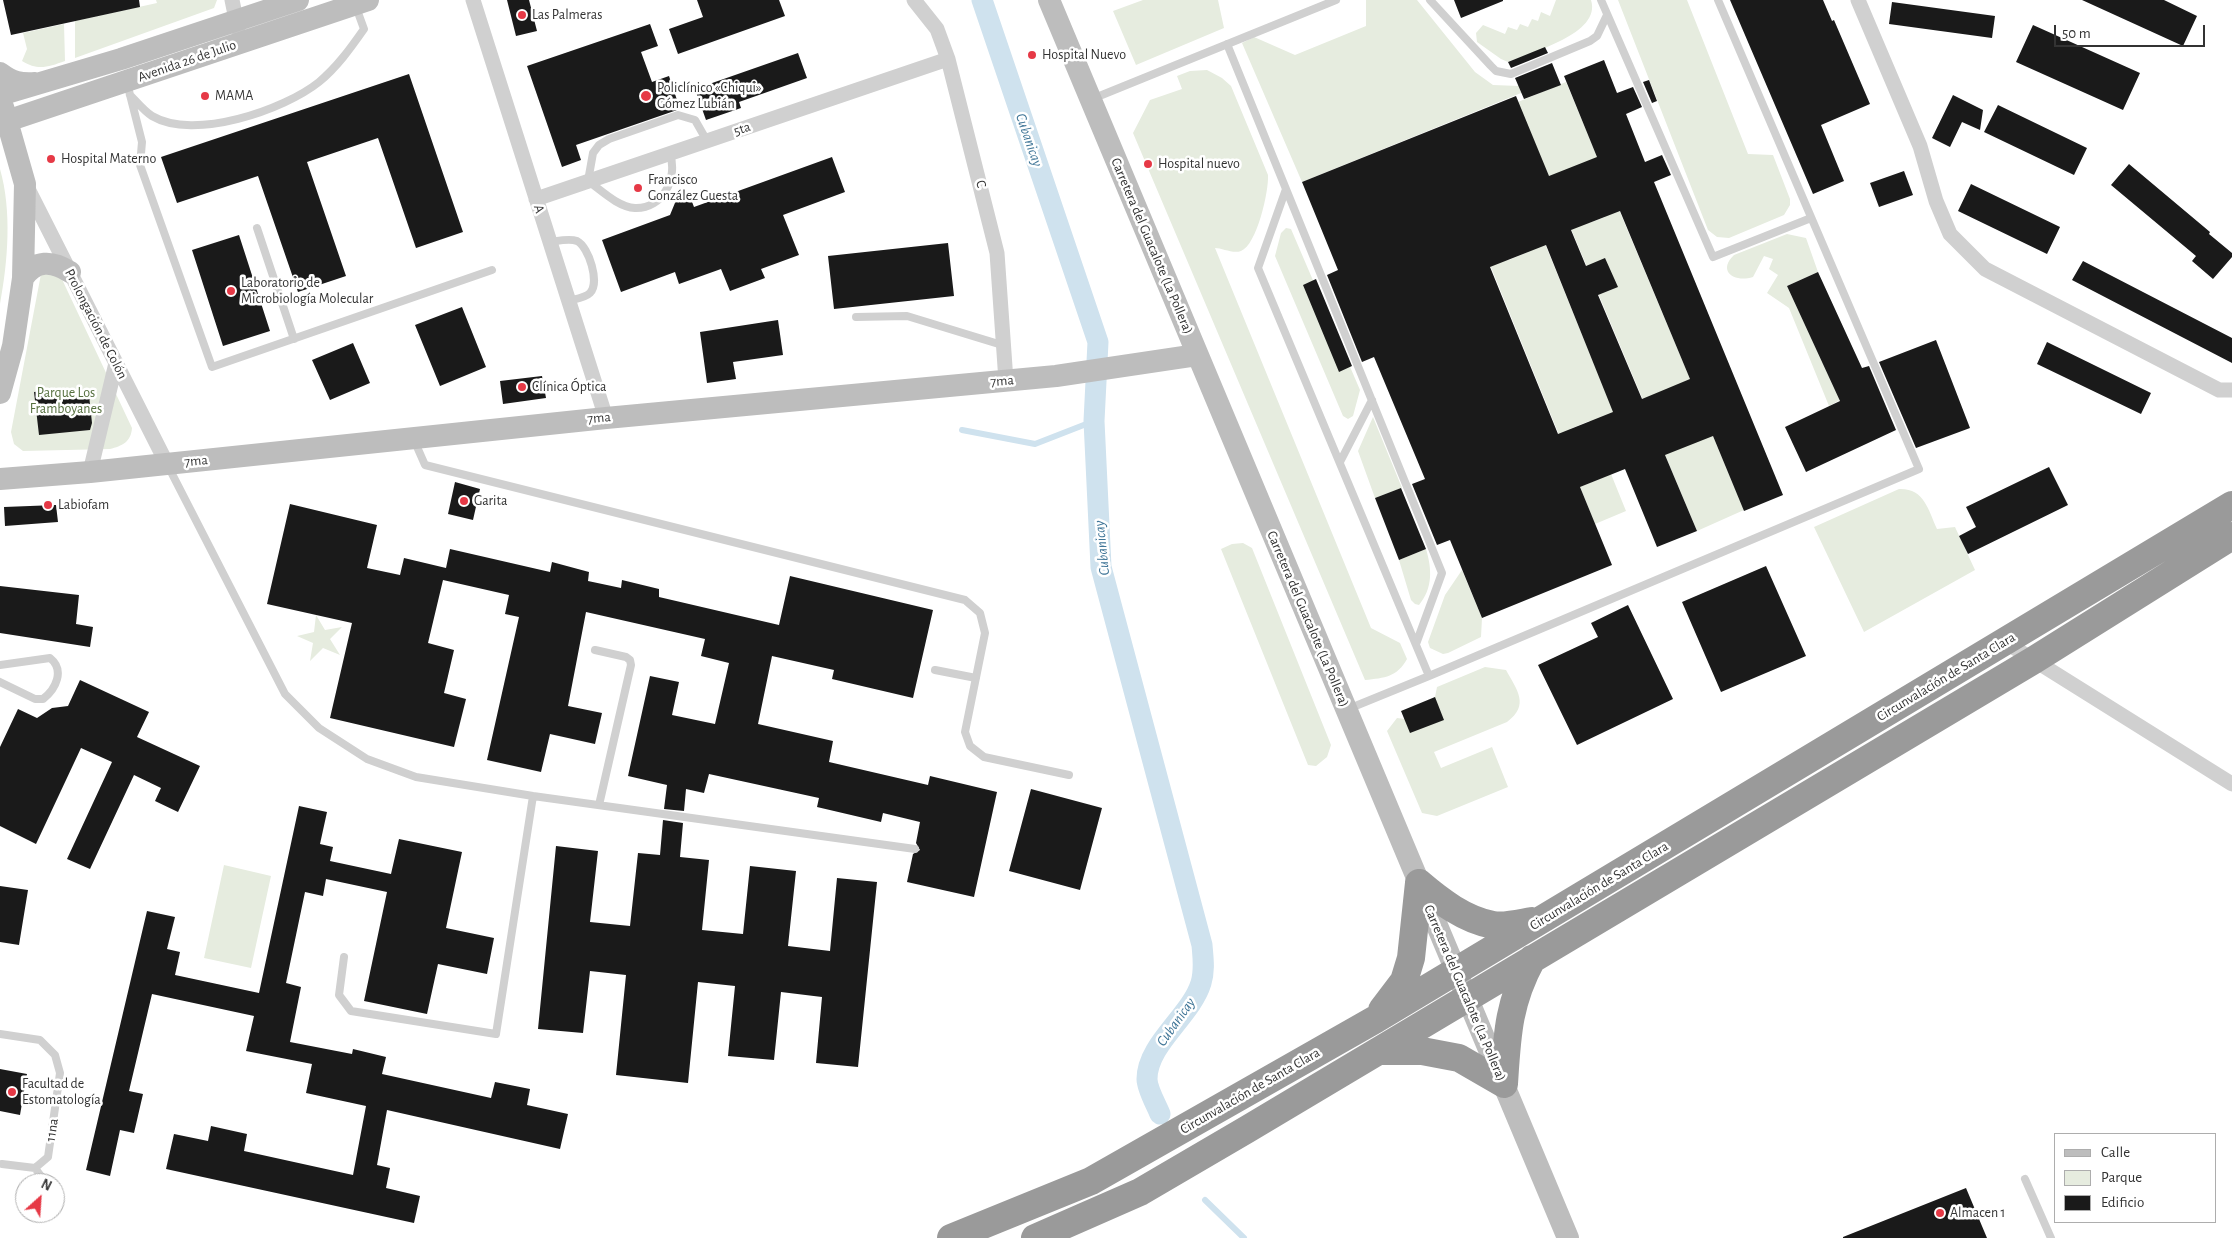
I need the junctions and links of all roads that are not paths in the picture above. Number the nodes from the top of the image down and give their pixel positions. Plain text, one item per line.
1 (298, 0) edge
2 (473, 0) edge
3 (914, 0) edge
4 (1049, 0) edge
5 (1336, 0) edge
6 (1430, 0) edge
7 (1601, 0) edge
8 (1718, 0) edge
9 (1858, 0) edge
10 (362, 2) edge
11 (234, 10) edge
12 (1607, 15) junction
13 (240, 43) junction
14 (1227, 44) junction
15 (948, 60) junction
16 (0, 73) edge
17 (125, 75) junction
18 (41, 82) junction
19 (0, 95) edge
20 (1090, 100) junction
21 (7, 121) junction
22 (707, 141) junction
23 (670, 154) junction
24 (588, 181) junction
25 (25, 184) junction
26 (1286, 189) junction
27 (536, 199) junction
28 (1812, 218) junction
29 (257, 228) dead end
30 (550, 242) junction
31 (492, 270) dead end
32 (70, 272) junction
33 (23, 278) junction
34 (568, 301) junction
35 (856, 317) dead end
36 (294, 339) junction
37 (1002, 345) junction
38 (1198, 355) junction
39 (116, 363) junction
40 (1006, 381) junction
41 (2232, 390) edge
42 (0, 393) edge
43 (1372, 400) junction
44 (606, 418) junction
45 (413, 438) junction
46 (1340, 462) junction
47 (167, 464) junction
48 (90, 472) junction
49 (0, 479) edge
50 (2232, 505) edge
51 (2232, 536) edge
52 (2005, 642) junction
53 (1416, 644) junction
54 (595, 650) dead end
55 (2034, 660) junction
56 (0, 664) edge
57 (935, 670) dead end
58 (1429, 676) junction
59 (976, 678) junction
60 (0, 682) edge
61 (1346, 710) junction
62 (1068, 775) dead end
63 (2232, 784) edge
64 (533, 796) junction
65 (599, 805) junction
66 (915, 849) dead end
67 (1418, 883) junction
68 (1540, 920) junction
69 (344, 957) dead end
70 (1532, 959) junction
71 (1456, 972) junction
72 (1467, 998) junction
73 (1376, 1019) junction
74 (0, 1034) edge
75 (1379, 1051) junction
76 (1504, 1084) junction
77 (2, 1164) dead end
78 (35, 1168) junction
79 (39, 1173) edge
80 (2025, 1179) dead end
81 (951, 1238) edge
82 (1035, 1238) edge
83 (1568, 1238) edge
84 (2051, 1238) edge

1 - 11 main road, Avenida 26 de Julio
2 - 27 street, A
3 - 15 street, C
4 - 20 main road, Carretera del Guacalote (La Pollera)
5 - 14 lane
6 - 12 lane
7 - 12 lane
8 - 28 lane
9 - 41 street
10 - 13 main road, Avenida 26 de Julio
10 - 17 lane
11 - 13 street
11 - 17 main road, Avenida 26 de Julio
12 - 28 lane
13 - 17 main road, Avenida 26 de Julio
14 - 20 lane
14 - 26 lane
15 - 22 street, 5ta
15 - 37 street, C
16 - 18 main road
17 - 18 main road, Avenida 26 de Julio
17 - 21 main road, Avenida 26 de Julio
17 - 36 lane
18 - 19 main road, Avenida 26 de Julio
19 - 21 main road, Prolongación de Colón
20 - 38 main road, Carretera del Guacalote (La Pollera)
21 - 25 main road, Prolongación de Colón
22 - 23 street, 5ta
22 - 24 lane
23 - 24 street, 5ta
23 - 24 lane
24 - 27 street, 5ta
25 - 32 street, Prolongación de Colón
25 - 33 main road, Prolongación de Colón
26 - 43 lane
26 - 46 lane
27 - 30 street, A
28 - 58 lane
29 - 36 lane
30 - 34 street, A
30 - 34 lane
31 - 36 lane
32 - 33 main road
32 - 39 street, Prolongación de Colón
33 - 42 main road, Prolongación de Colón
34 - 44 street, A
35 - 37 lane
37 - 40 street, C
38 - 40 main road, 7ma
38 - 61 main road, Carretera del Guacalote (La Pollera)
39 - 47 street, Prolongación de Colón
39 - 48 street
40 - 44 main road, 7ma
43 - 46 lane
43 - 53 lane
44 - 45 main road, 7ma
45 - 47 main road, 7ma
45 - 59 lane
46 - 53 lane
47 - 48 main road, 7ma
47 - 64 lane
48 - 49 main road, 7ma
50 - 52 highway, Circunvalación de Santa Clara
51 - 55 highway, Circunvalación de Santa Clara
52 - 55 street
52 - 68 highway, Circunvalación de Santa Clara
53 - 58 lane
54 - 65 lane
55 - 63 street
55 - 70 highway, Circunvalación de Santa Clara
56 - 60 lane
57 - 59 lane
58 - 61 lane
59 - 62 lane
61 - 67 main road, Carretera del Guacalote (La Pollera)
64 - 65 lane
64 - 69 lane
65 - 66 lane
67 - 68 highway
67 - 71 main road, Carretera del Guacalote (La Pollera)
67 - 73 highway
68 - 71 highway, Circunvalación de Santa Clara
70 - 72 highway, Circunvalación de Santa Clara
70 - 76 highway
71 - 72 main road, Carretera del Guacalote (La Pollera)
71 - 73 highway, Circunvalación de Santa Clara
72 - 75 highway, Circunvalación de Santa Clara
72 - 76 main road, Carretera del Guacalote (La Pollera)
73 - 81 highway, Circunvalación de Santa Clara
74 - 78 lane, 11na
75 - 76 highway
75 - 82 highway, Circunvalación de Santa Clara
76 - 83 main road, Carretera del Guacalote (La Pollera)
77 - 78 lane
78 - 79 lane
80 - 84 lane

